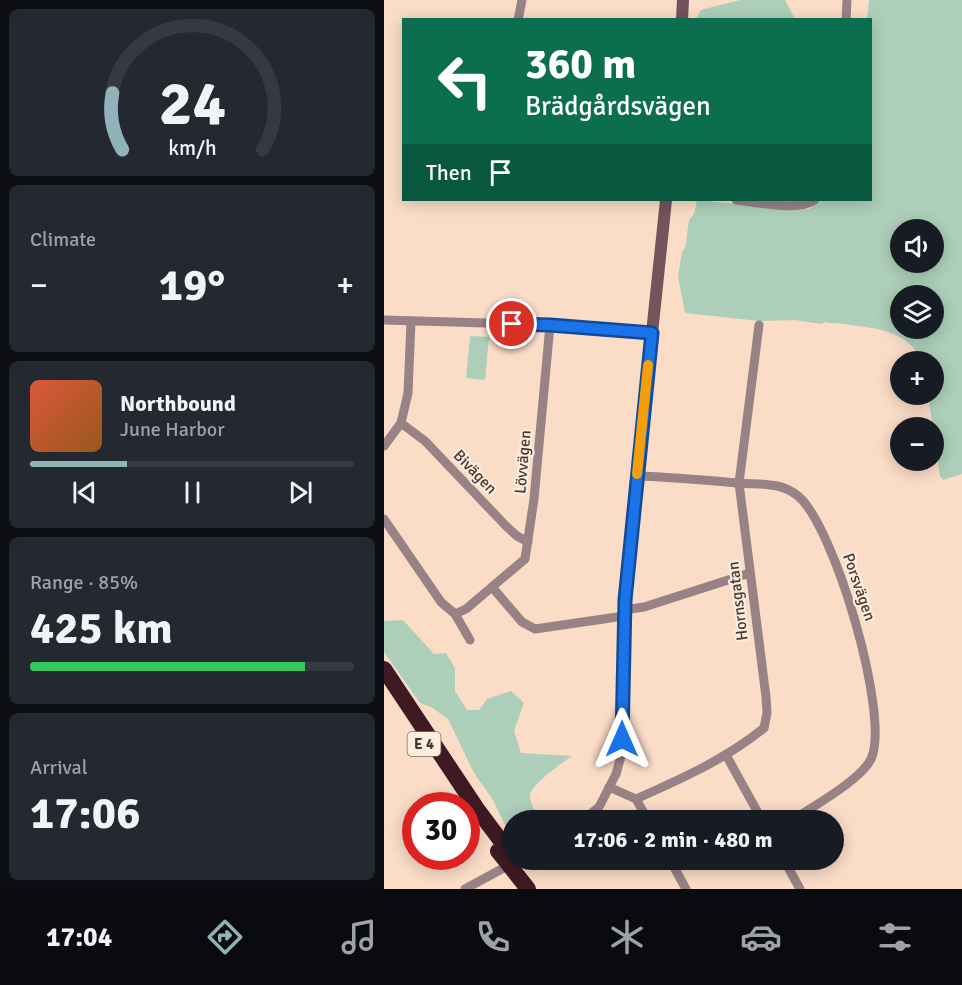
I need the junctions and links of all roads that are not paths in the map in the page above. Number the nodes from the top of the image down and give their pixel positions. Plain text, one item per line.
1 (522, 0) edge
2 (683, 0) edge
3 (847, 0) edge
4 (518, 18) edge
5 (682, 18) edge
6 (846, 18) edge
7 (666, 201) edge
8 (746, 201) edge
9 (814, 201) edge
10 (384, 320) edge
11 (411, 321) junction
12 (550, 325) junction
13 (759, 325) dead end
14 (652, 333) junction
15 (401, 423) junction
16 (384, 446) edge
17 (637, 476) junction
18 (739, 483) junction
19 (384, 519) edge
20 (528, 542) junction
21 (750, 573) junction
22 (492, 587) junction
23 (624, 613) junction
24 (455, 614) junction
25 (470, 640) dead end
26 (384, 669) edge
27 (384, 685) edge
28 (726, 755) junction
29 (609, 787) junction
30 (457, 792) edge
31 (636, 799) junction
32 (595, 810) edge
33 (642, 810) edge
34 (756, 810) edge
35 (808, 810) edge
36 (480, 822) edge
37 (502, 845) edge
38 (502, 848) edge
39 (502, 869) edge
40 (518, 870) edge
41 (521, 870) edge
42 (676, 870) edge
43 (790, 870) edge
44 (465, 889) edge
45 (528, 889) edge
46 (538, 889) edge
47 (686, 889) edge
48 (800, 889) edge

1 - 4 street
2 - 5 street
3 - 6 street
7 - 14 street
8 - 9 street
10 - 11 street
11 - 12 street
11 - 15 street
12 - 14 street
12 - 20 street, Lövvägen
13 - 18 street, Hornsgatan
14 - 17 street
15 - 16 street
15 - 20 street, Bivägen
17 - 18 street, Porsvägen
17 - 23 street
18 - 21 street, Hornsgatan
18 - 35 street, Porsvägen
19 - 24 street
20 - 22 street, Lövvägen
21 - 23 street
21 - 28 street, Hornsgatan
22 - 23 street
22 - 24 street, Lövvägen
23 - 29 street
24 - 25 street
26 - 37 highway, E 4
27 - 30 highway, E 4
28 - 31 street, Hornsgatan
28 - 34 street
29 - 31 street
29 - 32 street
31 - 33 street
36 - 38 highway, E 4
39 - 44 street
40 - 45 highway, E 4
41 - 46 highway, E 4
42 - 47 street
43 - 48 street

